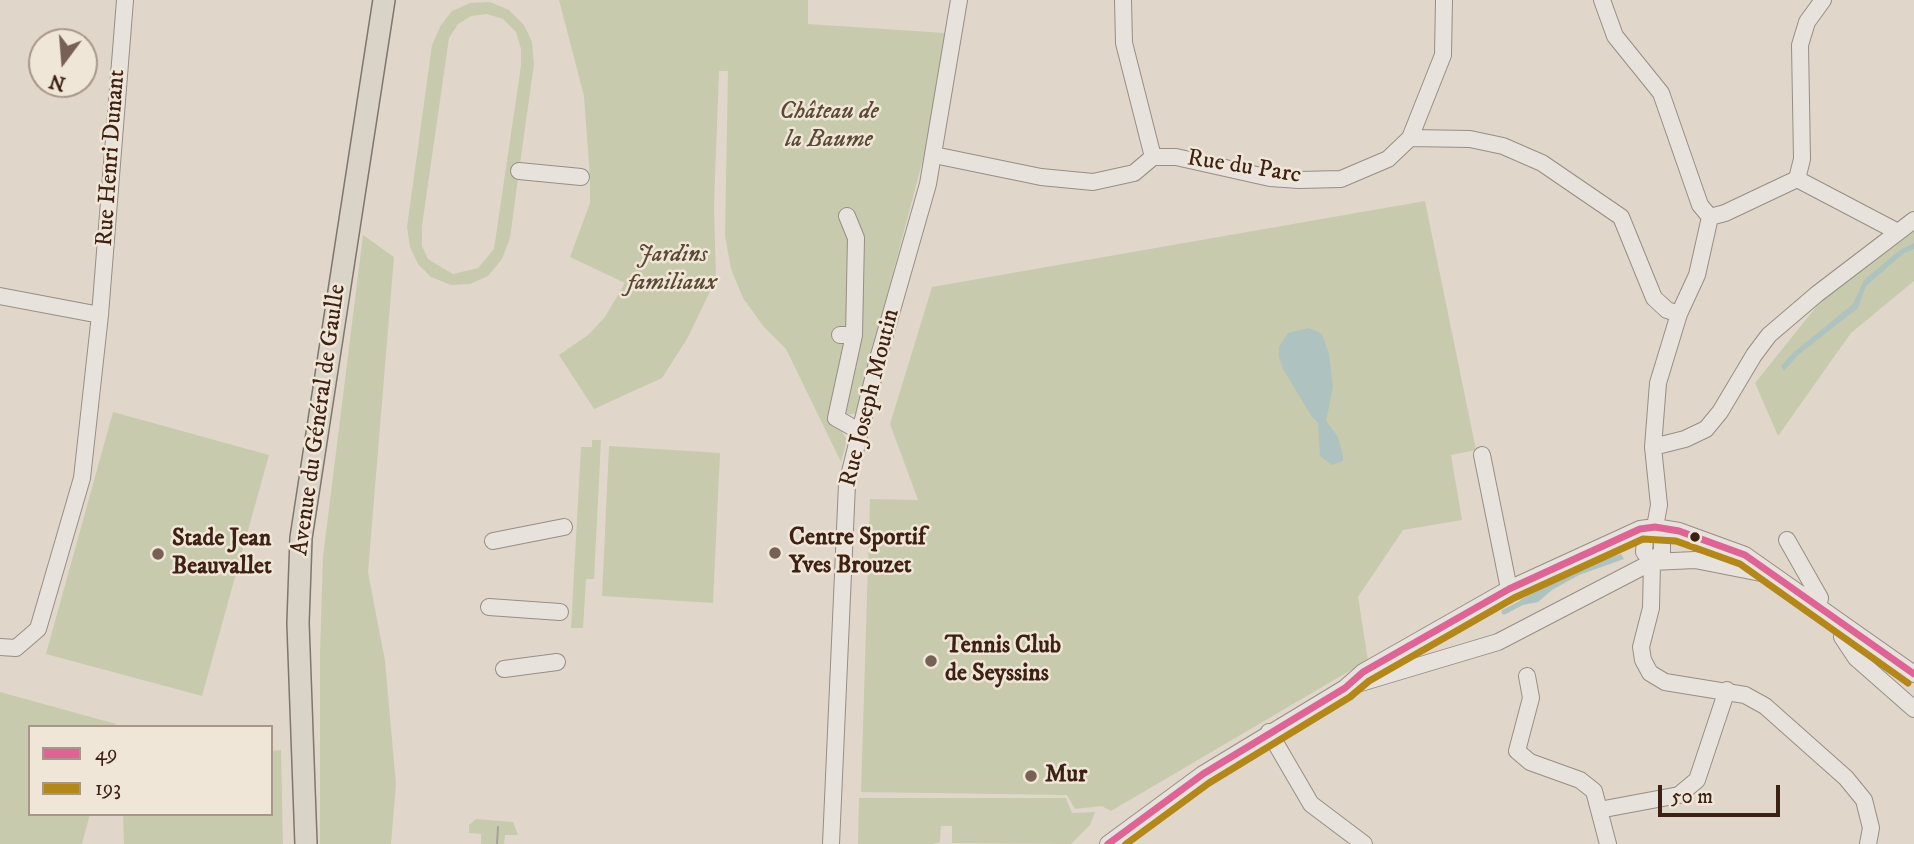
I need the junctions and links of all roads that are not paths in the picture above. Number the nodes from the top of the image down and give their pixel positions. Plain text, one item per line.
1 (125, 0) edge
2 (384, 0) edge
3 (960, 0) edge
4 (1124, 0) edge
5 (1444, 0) edge
6 (1602, 0) edge
7 (1823, 0) edge
8 (1410, 138) junction
9 (934, 155) junction
10 (1153, 157) junction
11 (519, 171) dead end
12 (581, 177) dead end
13 (1797, 179) junction
14 (847, 216) dead end
15 (1710, 217) junction
16 (1914, 220) edge
17 (1899, 232) junction
18 (0, 296) edge
19 (1679, 314) junction
20 (100, 315) junction
21 (859, 430) junction
22 (1653, 447) junction
23 (1482, 455) dead end
24 (564, 527) dead end
25 (1655, 527) junction
26 (1787, 540) dead end
27 (493, 541) dead end
28 (1652, 562) junction
29 (1775, 576) junction
30 (1509, 589) junction
31 (489, 607) dead end
32 (1818, 608) junction
33 (560, 612) dead end
34 (1845, 628) junction
35 (0, 647) edge
36 (558, 662) dead end
37 (504, 669) dead end
38 (1914, 674) edge
39 (1527, 676) dead end
40 (1345, 688) junction
41 (1727, 690) junction
42 (1914, 709) edge
43 (1269, 732) junction
44 (1599, 810) junction
45 (306, 844) edge
46 (831, 844) edge
47 (1108, 844) edge
48 (1364, 844) edge
49 (1608, 844) edge
50 (1868, 844) edge

1 - 20 street, Rue Henri Dunant
2 - 45 main road, Avenue du Général de Gaulle
3 - 9 street, Rue Joseph Moutin
4 - 10 street
5 - 8 street
6 - 15 street
7 - 13 street
8 - 10 street, Rue du Parc
8 - 19 street
9 - 10 street, Rue du Parc
9 - 21 street, Rue Joseph Moutin
11 - 12 street
13 - 15 street
13 - 17 street
14 - 21 street
15 - 19 street
16 - 17 street
17 - 22 street
18 - 20 street
19 - 22 street
20 - 35 street, Rue Henri Dunant
21 - 46 street, Rue Joseph Moutin
22 - 25 street
23 - 30 street
24 - 27 street
25 - 28 street
25 - 29 street
25 - 30 street
26 - 32 street
28 - 29 street
28 - 40 street
28 - 41 street
29 - 32 street
30 - 40 street
31 - 33 street
32 - 34 street
34 - 38 street
34 - 42 street
36 - 37 street
39 - 44 street
40 - 43 street
41 - 44 street
41 - 50 street
43 - 47 street
43 - 48 street
44 - 49 street

